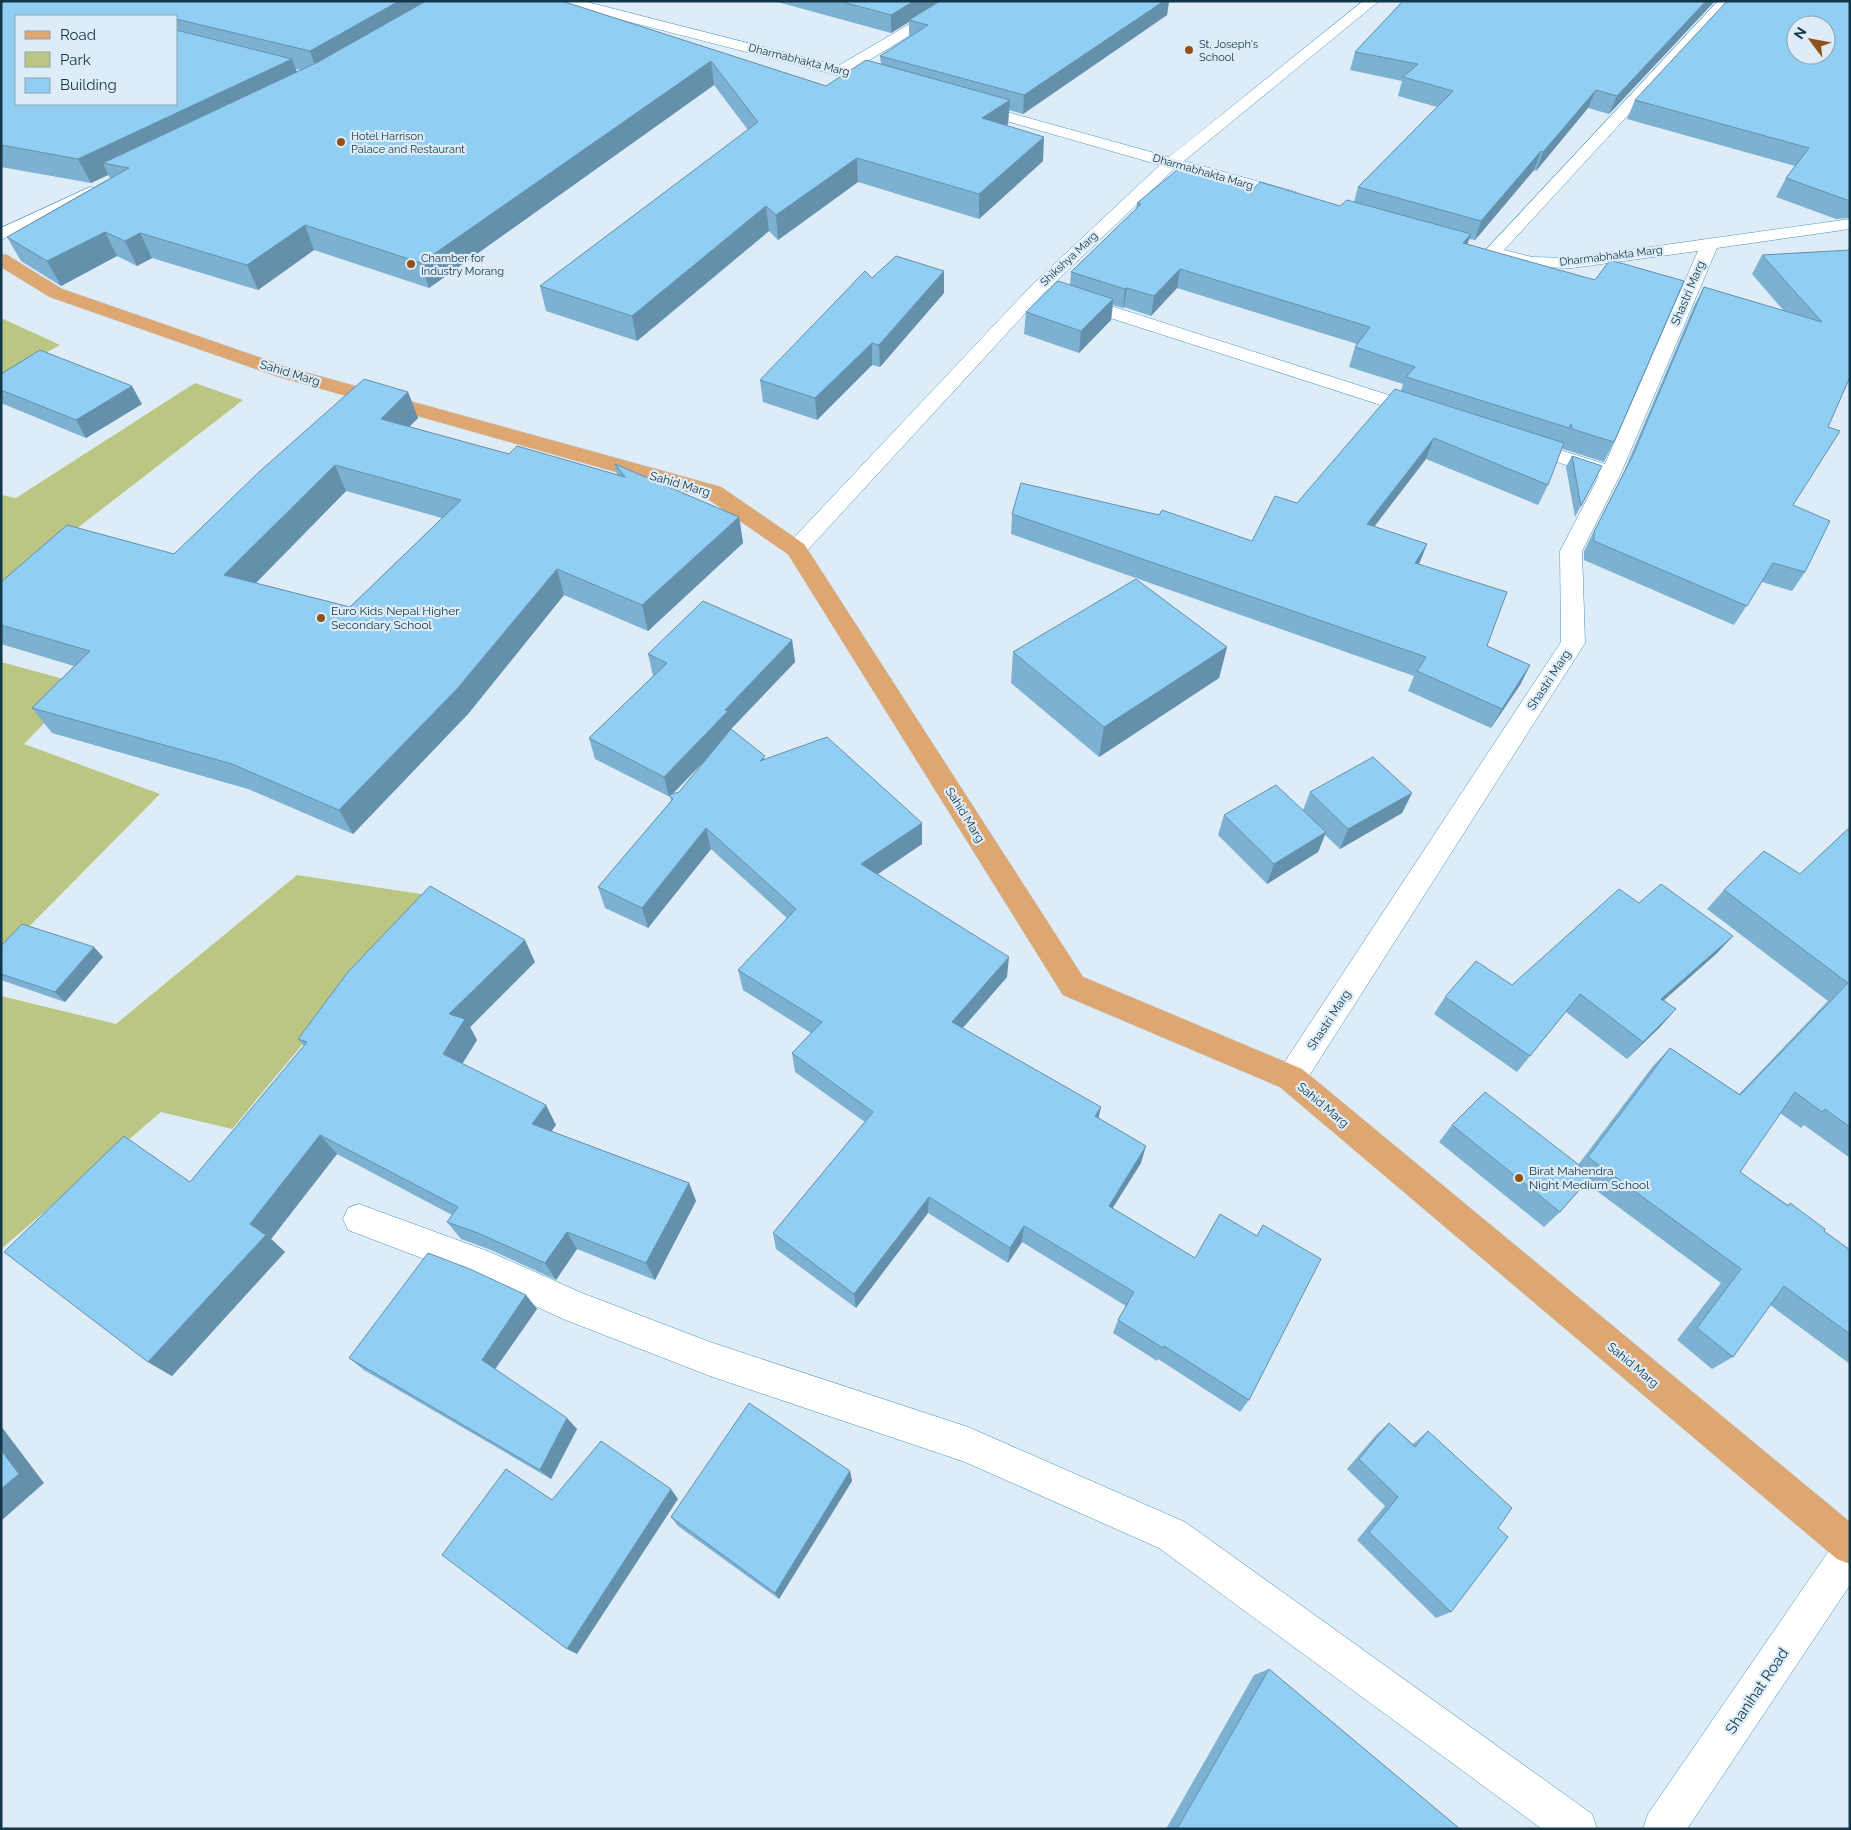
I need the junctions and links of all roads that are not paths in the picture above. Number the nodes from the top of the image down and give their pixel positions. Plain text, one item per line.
1 (565, 1) edge
2 (959, 1) edge
3 (1372, 1) edge
4 (1726, 1) edge
5 (842, 70) junction
6 (897, 86) edge
7 (961, 104) edge
8 (1171, 163) junction
9 (108, 184) edge
10 (1303, 200) edge
11 (1850, 224) edge
12 (1, 235) edge
13 (1710, 244) junction
14 (1473, 248) edge
15 (1492, 253) junction
16 (1, 259) edge
17 (1038, 288) junction
18 (1442, 418) edge
19 (1508, 440) edge
20 (1611, 473) junction
21 (796, 549) junction
22 (1291, 1078) junction
23 (359, 1219) dead end
24 (1850, 1546) edge
25 (1850, 1552) edge
26 (1577, 1829) edge
27 (1664, 1829) edge

1 - 5 street, Dharmabhakta Marg
2 - 5 street
3 - 8 street, Shikshya Marg
4 - 15 street
5 - 6 street, Dharmabhakta Marg
7 - 8 street, Dharmabhakta Marg
8 - 10 street, Dharmabhakta Marg
8 - 17 street, Shikshya Marg
9 - 12 street
11 - 13 street, Dharmabhakta Marg
13 - 15 street, Dharmabhakta Marg
13 - 20 street, Shastri Marg
14 - 15 street, Dharmabhakta Marg
16 - 21 main road, Sahid Marg
17 - 18 street
17 - 21 street, Shikshya Marg
19 - 20 street
20 - 22 street, Shastri Marg
21 - 22 main road, Sahid Marg
22 - 24 main road, Sahid Marg
23 - 26 street
25 - 27 street, Shanihat Road

